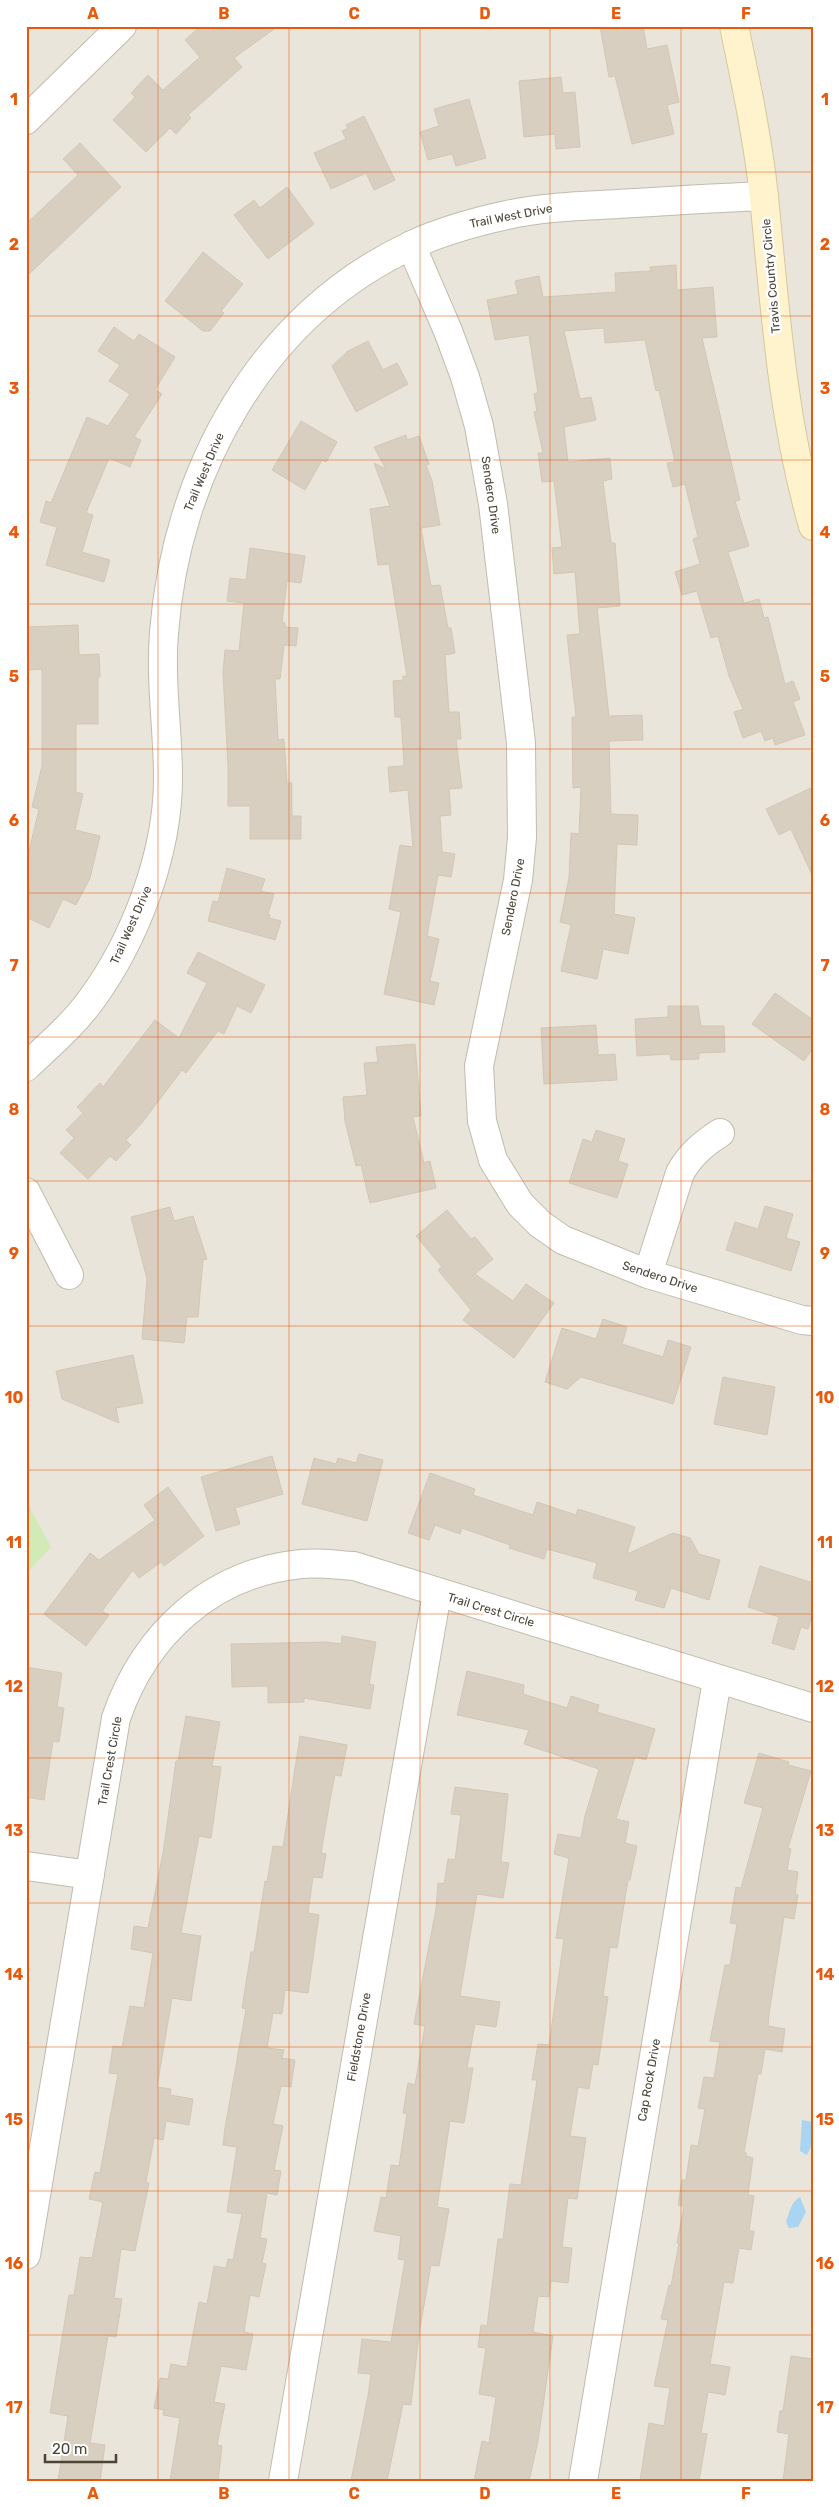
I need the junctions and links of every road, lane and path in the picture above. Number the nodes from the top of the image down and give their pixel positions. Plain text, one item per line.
1 (122, 26) edge
2 (734, 26) edge
3 (26, 120) edge
4 (764, 196) junction
5 (411, 245) junction
6 (813, 526) edge
7 (26, 1066) edge
8 (720, 1133) dead end
9 (26, 1192) edge
10 (648, 1274) junction
11 (69, 1275) dead end
12 (813, 1321) edge
13 (437, 1593) junction
14 (717, 1680) junction
15 (813, 1708) edge
16 (26, 1866) edge
17 (90, 1876) junction
18 (26, 2255) edge
19 (283, 2481) edge
20 (583, 2481) edge

1 - 3 street
2 - 4 street, Travis Country Circle
4 - 5 street, Trail West Drive
4 - 6 street, Travis Country Circle
5 - 7 street, Trail West Drive
5 - 10 street, Sendero Drive
8 - 10 street
9 - 11 street
10 - 12 street, Sendero Drive
13 - 14 street, Trail Crest Circle
13 - 17 street, Trail Crest Circle
13 - 19 street, Fieldstone Drive
14 - 15 street, Trail Crest Circle
14 - 20 street, Cap Rock Drive
16 - 17 street
17 - 18 street, Trail Crest Circle

